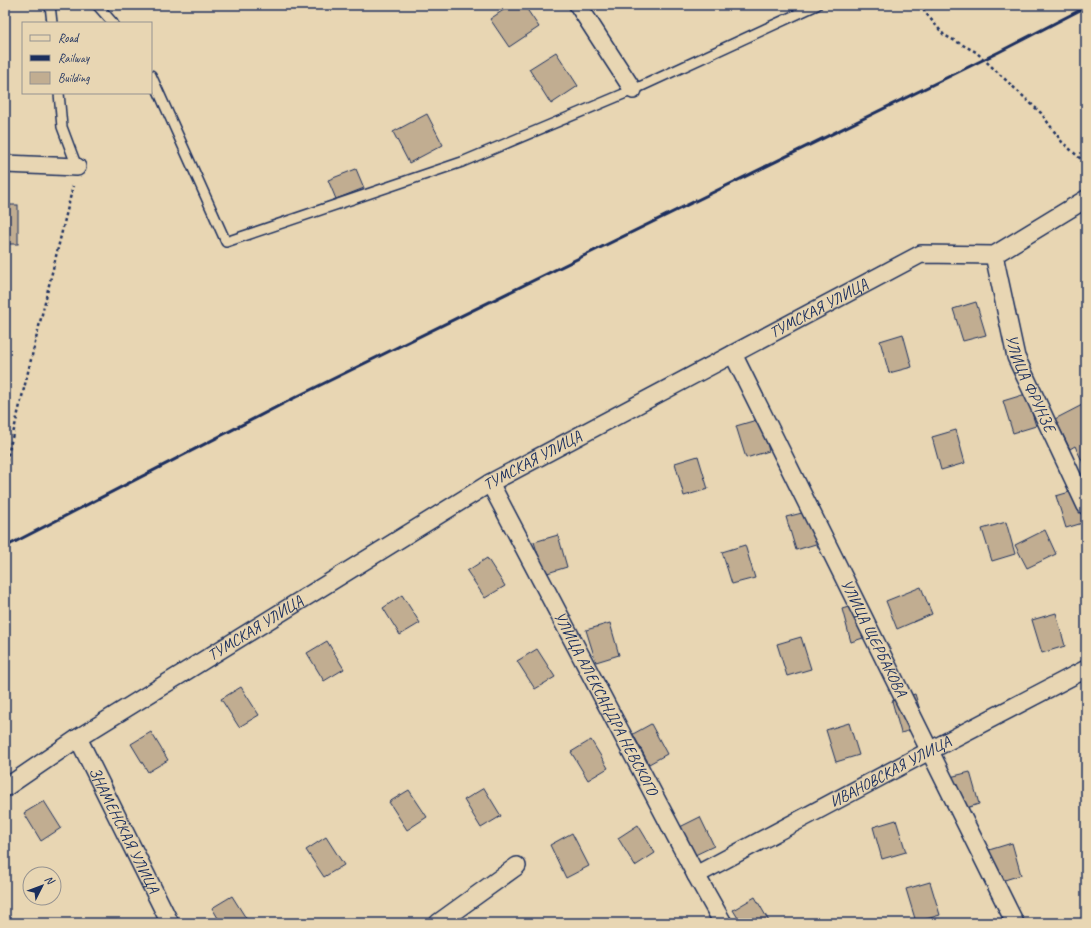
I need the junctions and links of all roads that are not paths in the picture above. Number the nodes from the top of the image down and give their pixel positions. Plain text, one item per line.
1 (50, 5) edge
2 (98, 5) edge
3 (578, 5) edge
4 (817, 5) edge
5 (52, 22) edge
6 (112, 22) edge
7 (152, 77) edge
8 (633, 90) junction
9 (58, 94) edge
10 (5, 164) edge
11 (77, 167) joint
12 (1086, 199) edge
13 (994, 255) junction
14 (732, 354) junction
15 (490, 483) junction
16 (1086, 506) edge
17 (1086, 669) edge
18 (78, 738) junction
19 (929, 751) junction
20 (5, 788) edge
21 (516, 866) dead end
22 (696, 875) junction
23 (170, 923) edge
24 (438, 923) edge
25 (723, 923) edge
26 (1015, 923) edge

1 - 5 lane
2 - 6 lane
3 - 8 street
4 - 8 lane
7 - 8 lane
9 - 11 lane
10 - 11 street
12 - 13 street
13 - 14 street, ТУМСКАЯ УЛИЦА
13 - 16 street, УЛИЦА ФРУНЗЕ
14 - 15 street, ТУМСКАЯ УЛИЦА
14 - 19 street, УЛИЦА ЩЕРБАКОВА
15 - 18 street, ТУМСКАЯ УЛИЦА
15 - 22 street, УЛИЦА АЛЕКСАНДРА НЕВСКОГО
17 - 19 street, ИВАНОВСКАЯ УЛИЦА
18 - 20 street, ТУМСКАЯ УЛИЦА
18 - 23 street, ЗНАМЕНСКАЯ УЛИЦА
19 - 22 street, ИВАНОВСКАЯ УЛИЦА
19 - 26 street, УЛИЦА ЩЕРБАКОВА
21 - 24 street
22 - 25 street, УЛИЦА АЛЕКСАНДРА НЕВСКОГО

